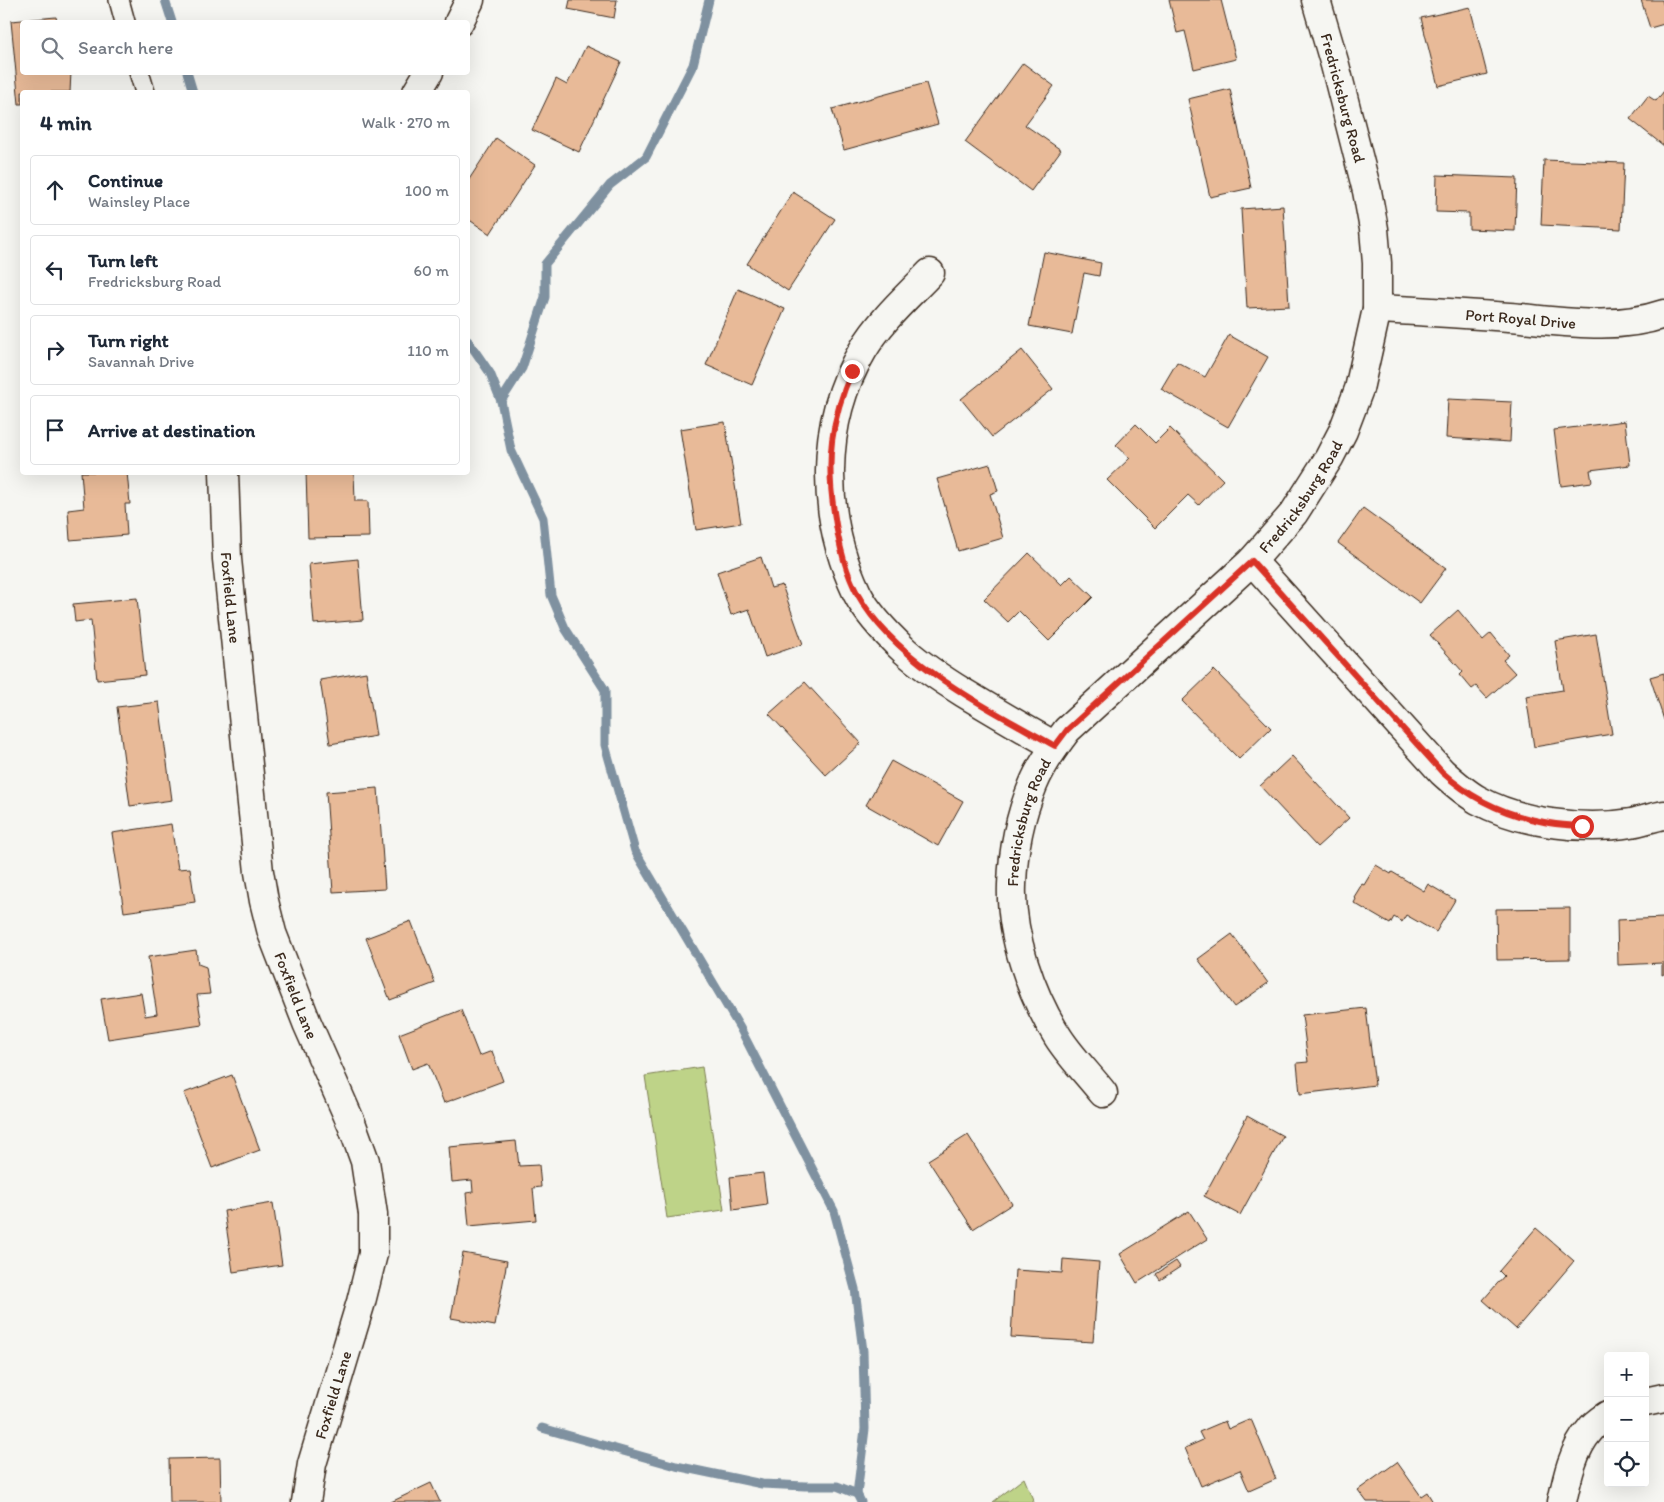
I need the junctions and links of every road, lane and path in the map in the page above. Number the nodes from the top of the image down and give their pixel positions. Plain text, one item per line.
1 (119, 0) edge
2 (470, 0) edge
3 (1316, 0) edge
4 (124, 20) edge
5 (460, 20) edge
6 (141, 75) edge
7 (427, 75) edge
8 (144, 90) edge
9 (418, 90) edge
10 (930, 272) dead end
11 (1377, 309) junction
12 (1664, 314) edge
13 (224, 475) edge
14 (1252, 561) junction
15 (1055, 746) junction
16 (1664, 815) edge
17 (1103, 1093) dead end
18 (1664, 1398) edge
19 (1649, 1401) edge
20 (1604, 1418) edge
21 (306, 1502) edge
22 (1562, 1502) edge

1 - 4 lane
2 - 5 street
3 - 11 street, Fredricksburg Road
6 - 8 lane
7 - 9 street
10 - 15 street
11 - 12 street, Port Royal Drive
11 - 14 street, Fredricksburg Road
13 - 21 street, Foxfield Lane
14 - 15 street, Fredricksburg Road
14 - 16 street
15 - 17 street, Fredricksburg Road
18 - 19 street
20 - 22 street

